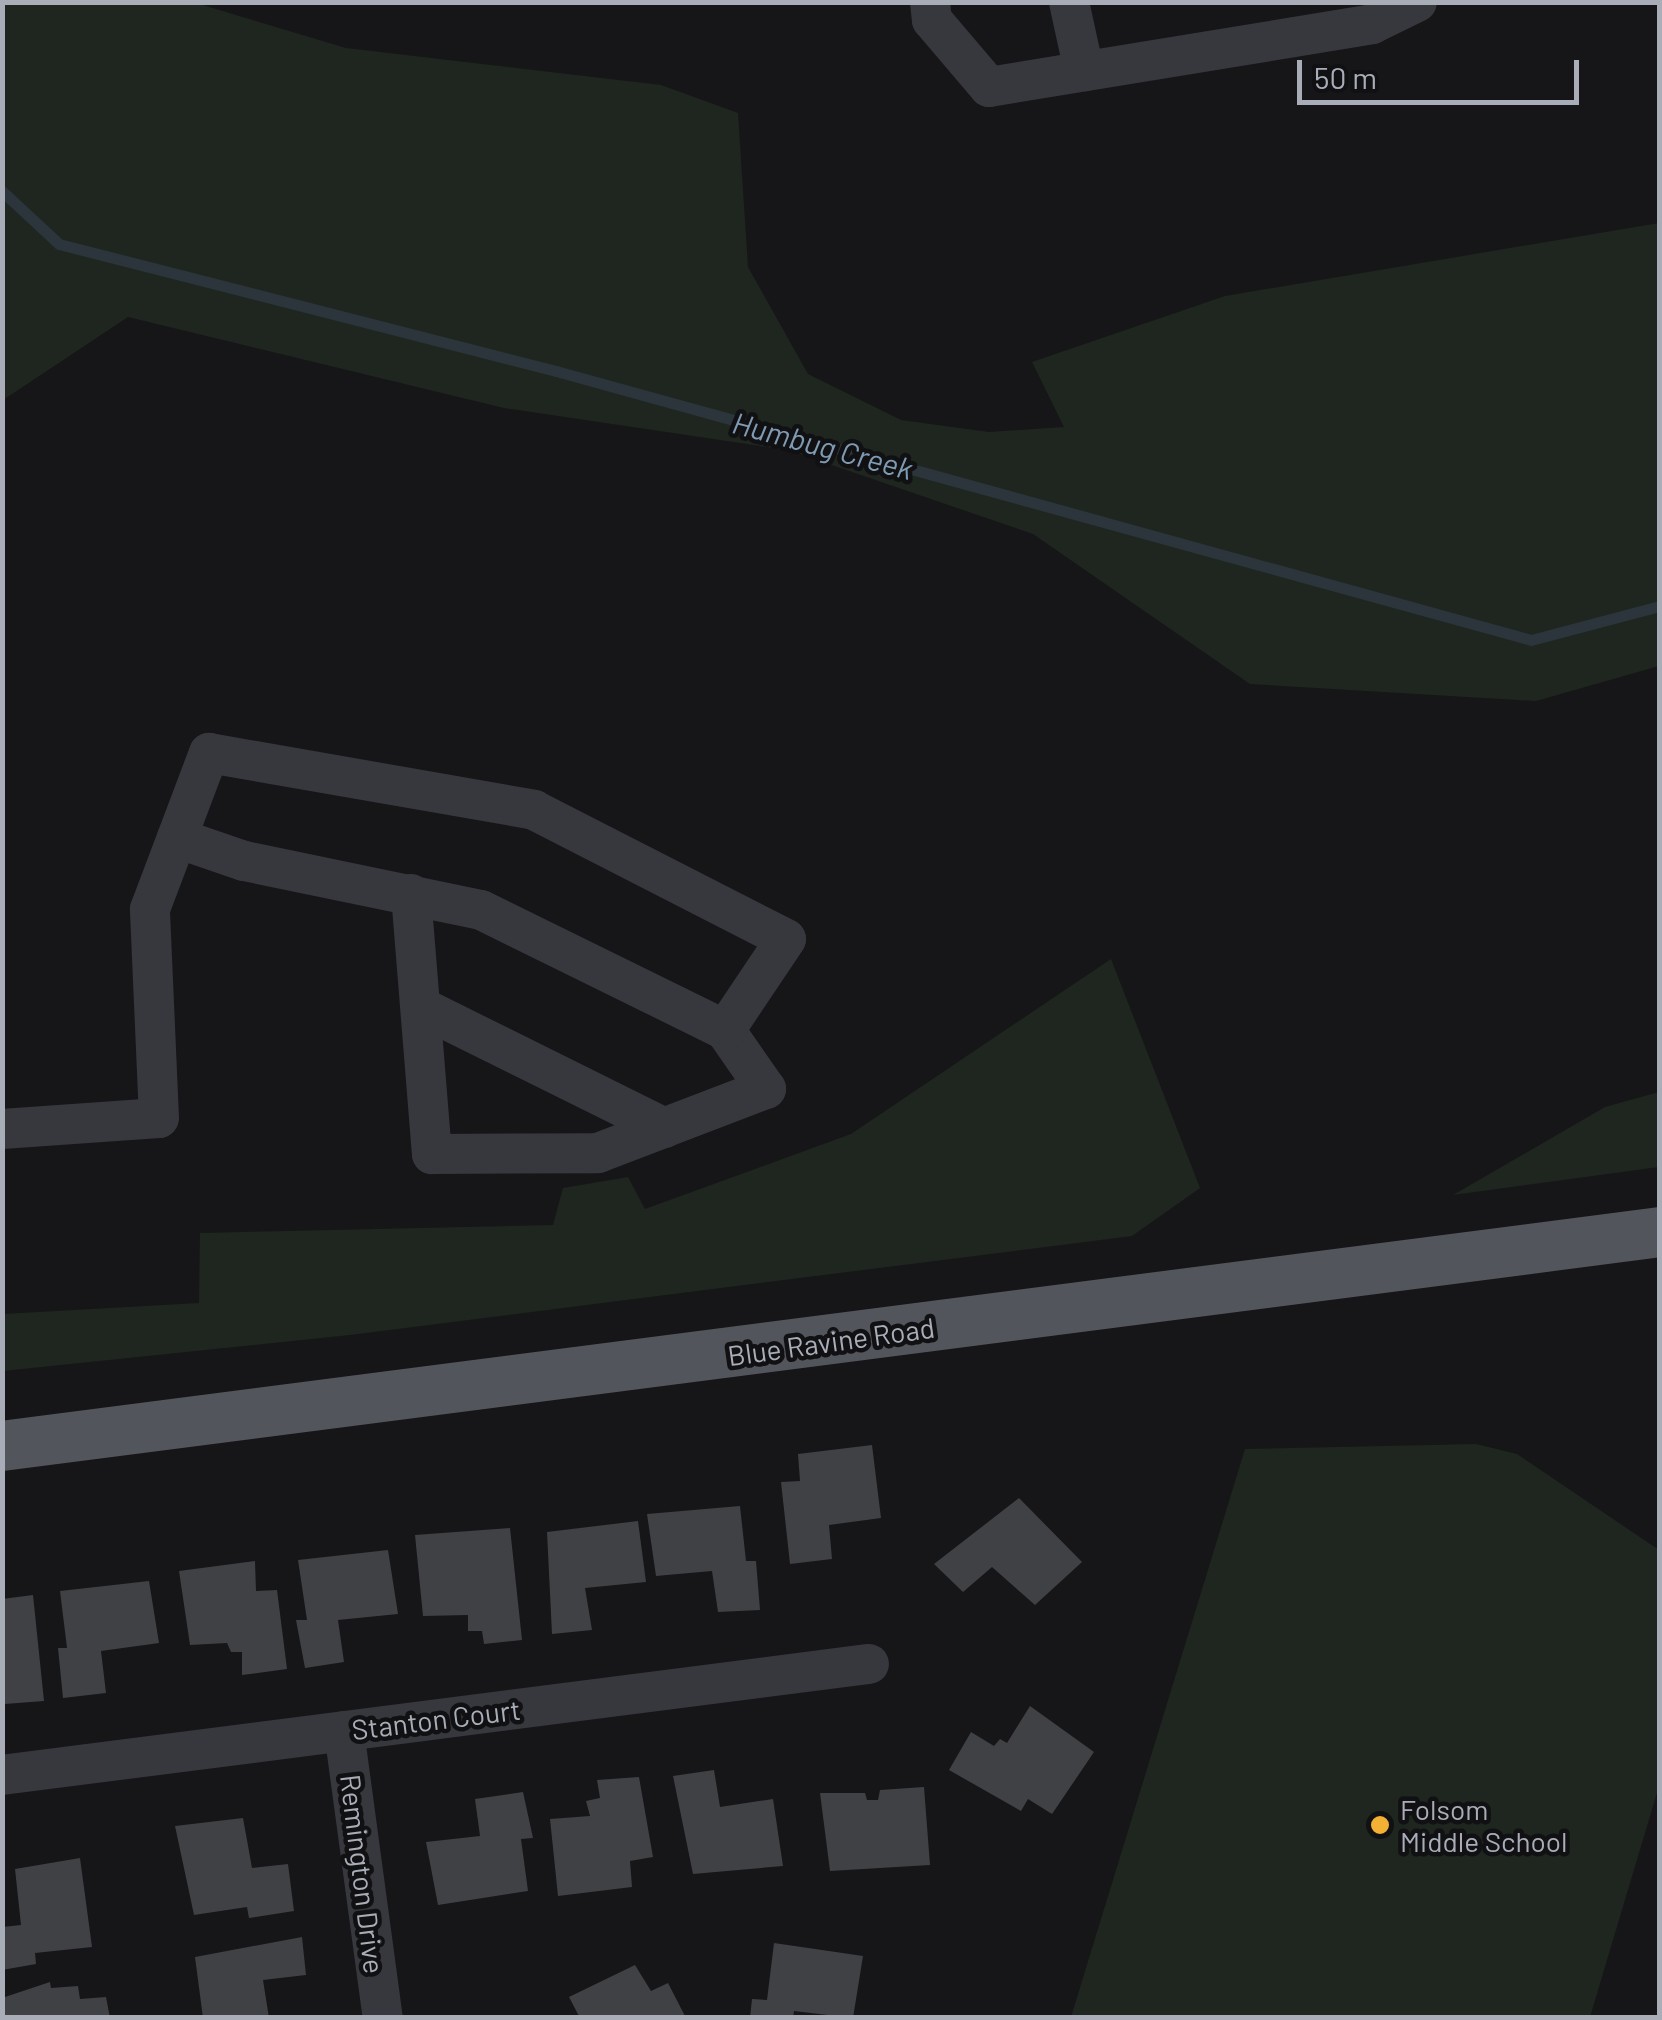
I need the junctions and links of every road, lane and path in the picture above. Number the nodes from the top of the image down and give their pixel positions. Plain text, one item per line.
1 (930, 2) edge
2 (1069, 2) edge
3 (1417, 2) edge
4 (1084, 71) junction
5 (177, 838) junction
6 (412, 894) junction
7 (421, 1007) junction
8 (725, 1030) junction
9 (665, 1128) junction
10 (2, 1129) edge
11 (1660, 1232) edge
12 (2, 1446) edge
13 (869, 1664) dead end
14 (344, 1731) junction
15 (2, 1775) edge
16 (383, 2018) edge

1 - 4 street
2 - 4 street
3 - 4 street
5 - 6 street
5 - 8 street
5 - 10 street
6 - 7 street
6 - 8 street
7 - 9 street
7 - 9 street
8 - 9 street
11 - 12 main road, Blue Ravine Road
13 - 14 street, Stanton Court
14 - 15 street, Stanton Court
14 - 16 street, Remington Drive

